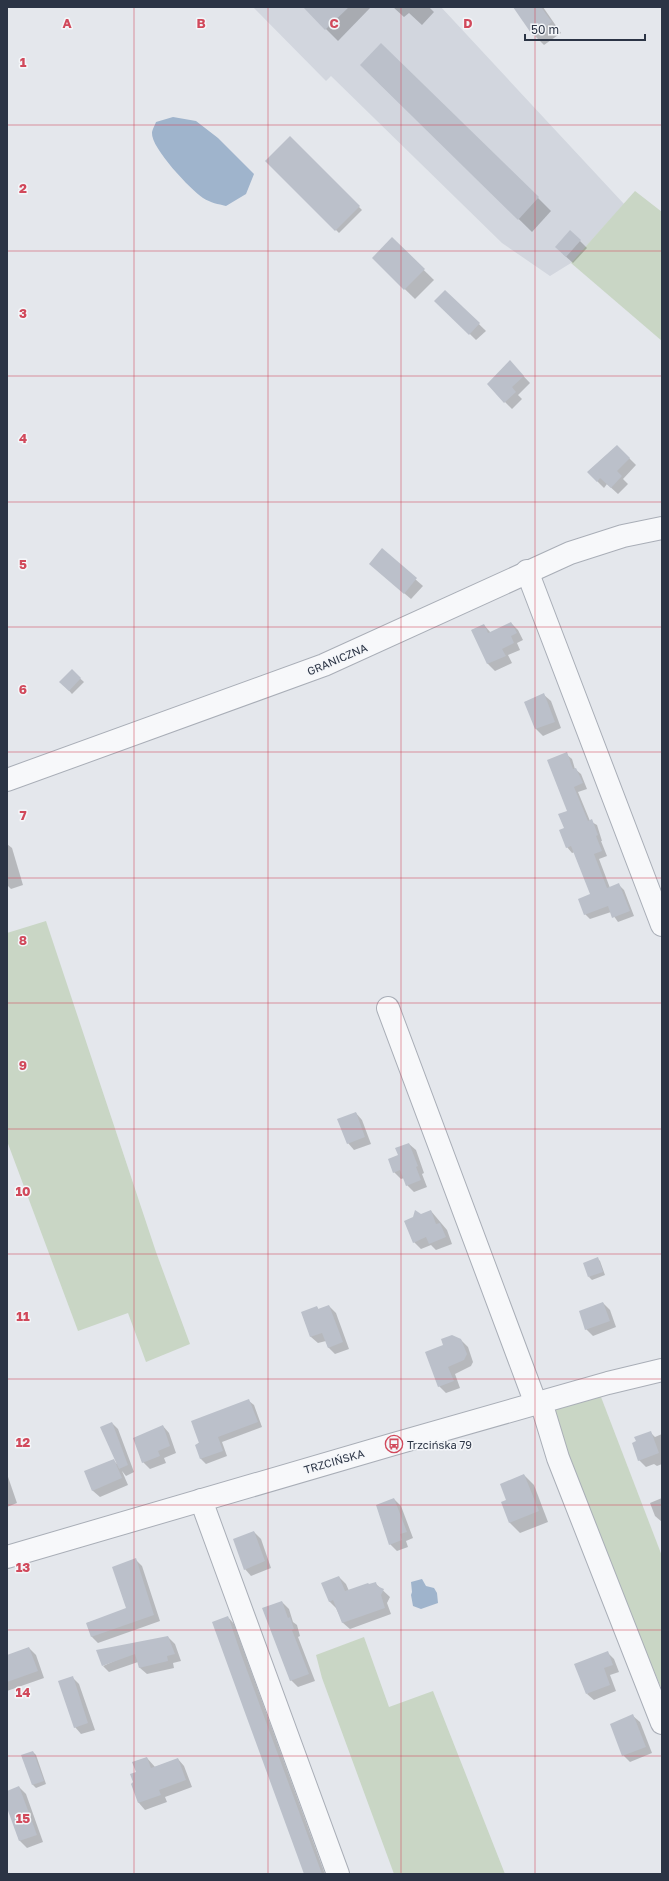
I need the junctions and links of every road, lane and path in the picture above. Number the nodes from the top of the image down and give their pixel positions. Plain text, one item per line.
1 (662, 528) edge
2 (528, 571) junction
3 (7, 780) edge
4 (662, 925) edge
5 (388, 1008) dead end
6 (662, 1370) edge
7 (539, 1403) junction
8 (201, 1500) junction
9 (7, 1557) edge
10 (662, 1724) edge
11 (338, 1874) edge

1 - 2 street, GRANICZNA
2 - 3 street, GRANICZNA
2 - 4 street
5 - 7 street
6 - 7 street, TRZCIŃSKA
7 - 8 street, TRZCIŃSKA
7 - 10 street
8 - 9 street, TRZCIŃSKA
8 - 11 street

